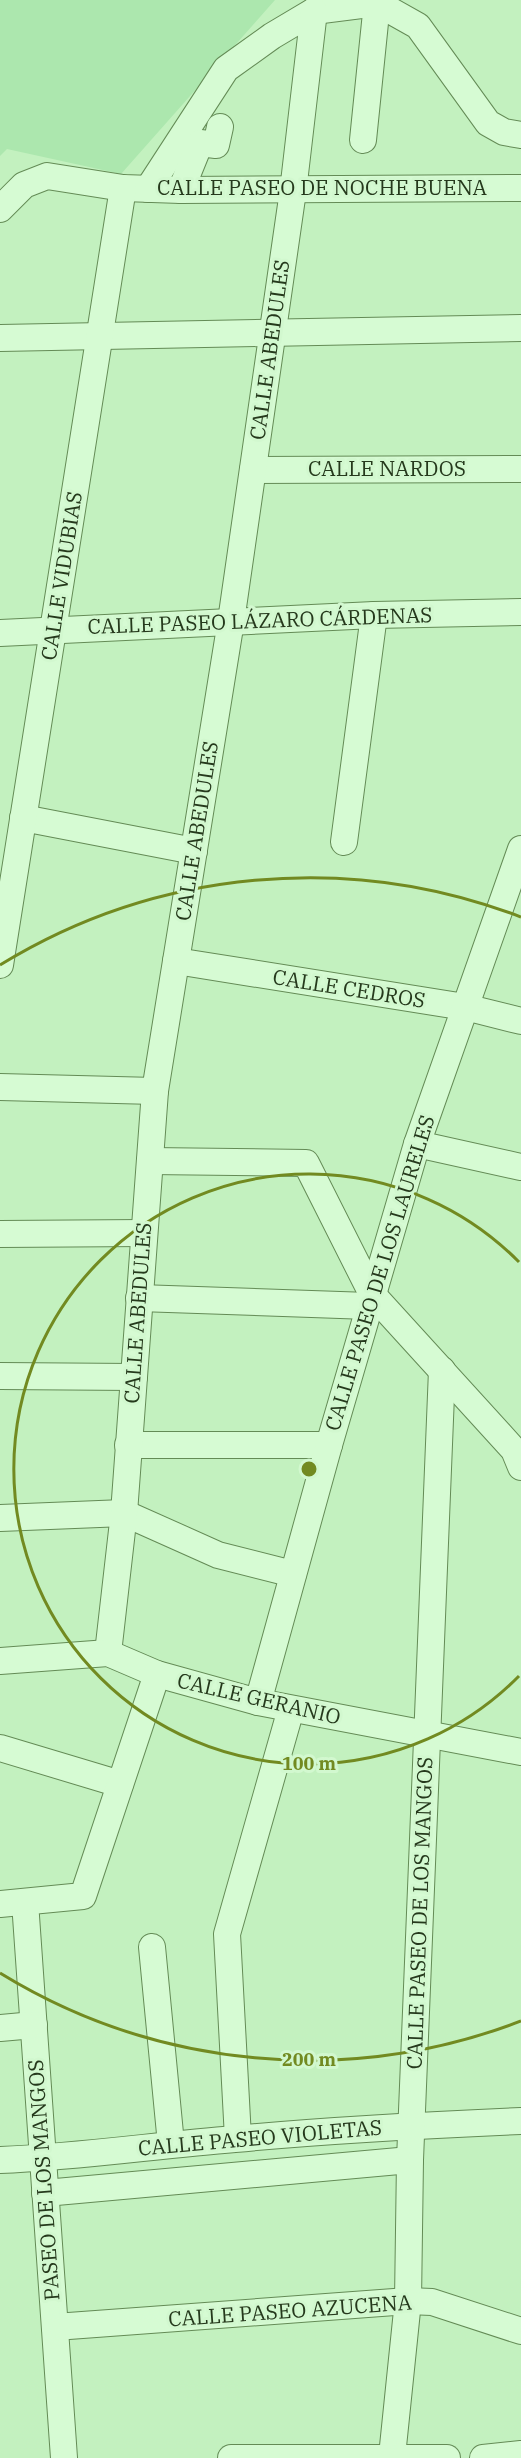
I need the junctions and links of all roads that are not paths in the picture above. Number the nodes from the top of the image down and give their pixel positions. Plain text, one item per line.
1 (377, 3) junction
2 (315, 11) junction
3 (220, 127) dead end
4 (521, 135) edge
5 (363, 140) dead end
6 (136, 188) junction
7 (521, 188) edge
8 (181, 190) junction
9 (293, 191) junction
10 (0, 208) edge
11 (521, 328) edge
12 (272, 333) junction
13 (100, 336) junction
14 (0, 338) edge
15 (521, 469) edge
16 (253, 470) junction
17 (521, 612) edge
18 (374, 615) junction
19 (231, 621) junction
20 (53, 630) junction
21 (0, 633) edge
22 (23, 818) junction
23 (344, 842) dead end
24 (521, 849) edge
25 (194, 851) junction
26 (176, 961) junction
27 (0, 965) edge
28 (465, 1007) junction
29 (521, 1021) edge
30 (0, 1087) edge
31 (155, 1091) junction
32 (417, 1144) junction
33 (150, 1161) junction
34 (521, 1167) edge
35 (0, 1233) edge
36 (144, 1233) junction
37 (140, 1298) junction
38 (370, 1300) junction
39 (442, 1370) junction
40 (0, 1376) edge
41 (134, 1377) junction
42 (329, 1444) junction
43 (128, 1445) junction
44 (521, 1467) edge
45 (124, 1513) junction
46 (0, 1518) edge
47 (293, 1574) junction
48 (108, 1653) junction
49 (0, 1661) edge
50 (157, 1674) junction
51 (258, 1702) junction
52 (291, 1709) junction
53 (428, 1734) junction
54 (0, 1748) edge
55 (521, 1752) edge
56 (120, 1784) junction
57 (25, 1902) junction
58 (0, 1904) edge
59 (152, 1947) dead end
60 (34, 2025) junction
61 (0, 2028) edge
62 (521, 2121) edge
63 (412, 2126) junction
64 (238, 2138) junction
65 (171, 2144) junction
66 (43, 2159) junction
67 (0, 2160) edge
68 (410, 2160) junction
69 (45, 2193) junction
70 (408, 2301) junction
71 (55, 2327) junction
72 (521, 2331) edge
73 (521, 2454) edge
74 (392, 2456) junction
75 (63, 2458) edge
76 (231, 2458) edge
77 (447, 2458) edge
78 (483, 2458) edge

1 - 2 street
1 - 4 street
1 - 5 street
2 - 6 street
2 - 9 street, CALLE ABEDULES
3 - 8 street
6 - 8 street, CALLE PASEO DE NOCHE BUENA
6 - 10 street, CALLE PASEO DE NOCHE BUENA
6 - 13 street, CALLE VIDUBIAS
7 - 9 street, CALLE PASEO DE NOCHE BUENA
8 - 9 street, CALLE PASEO DE NOCHE BUENA
9 - 12 street, CALLE ABEDULES
11 - 12 street
12 - 13 street
12 - 16 street, CALLE ABEDULES
13 - 14 street
13 - 20 street, CALLE VIDUBIAS
15 - 16 street, CALLE NARDOS
16 - 19 street, CALLE ABEDULES
17 - 18 street, CALLE PASEO LÁZARO CÁRDENAS
18 - 19 street, CALLE PASEO LÁZARO CÁRDENAS
18 - 23 street
19 - 20 street, CALLE PASEO LÁZARO CÁRDENAS
19 - 25 street, CALLE ABEDULES
20 - 21 street, CALLE PASEO LÁZARO CÁRDENAS
20 - 22 street, CALLE VIDUBIAS
22 - 25 street
22 - 27 street, CALLE VIDUBIAS
24 - 28 street, CALLE PASEO DE LOS LAURELES
25 - 26 street, CALLE ABEDULES
26 - 28 street, CALLE CEDROS
26 - 31 street, CALLE ABEDULES
28 - 29 street, CALLE CEDROS
28 - 32 street, CALLE PASEO DE LOS LAURELES
30 - 31 street
31 - 33 street, CALLE ABEDULES
32 - 34 street
32 - 38 street, CALLE PASEO DE LOS LAURELES
33 - 36 street, CALLE ABEDULES
33 - 38 street
35 - 36 street
36 - 37 street, CALLE ABEDULES
37 - 38 street
37 - 41 street, CALLE ABEDULES
38 - 39 street
38 - 42 street, CALLE PASEO DE LOS LAURELES
39 - 44 street
39 - 53 street, CALLE PASEO DE LOS MANGOS
40 - 41 street
41 - 43 street, CALLE ABEDULES
42 - 43 street
42 - 47 street, CALLE PASEO DE LOS LAURELES
43 - 45 street, CALLE ABEDULES
45 - 46 street
45 - 47 street
45 - 48 street, CALLE ABEDULES
47 - 51 street, CALLE PASEO DE LOS LAURELES
48 - 49 street, CALLE GERANIO
48 - 50 street, CALLE GERANIO
50 - 51 street, CALLE GERANIO
50 - 56 street
51 - 52 street, CALLE GERANIO
52 - 53 street, CALLE GERANIO
52 - 64 street
53 - 55 street, CALLE GERANIO
53 - 63 street, CALLE PASEO DE LOS MANGOS
54 - 56 street
56 - 57 street
57 - 58 street
57 - 60 street, PASEO DE LOS MANGOS
59 - 65 street
60 - 61 street
60 - 66 street, PASEO DE LOS MANGOS
62 - 63 street, CALLE PASEO VIOLETAS
63 - 64 street, CALLE PASEO VIOLETAS
63 - 68 street, CALLE PASEO DE LOS MANGOS
64 - 65 street, CALLE PASEO VIOLETAS
65 - 66 street, CALLE PASEO VIOLETAS
66 - 67 street, CALLE PASEO VIOLETAS
66 - 69 street, PASEO DE LOS MANGOS
68 - 69 street, CALLE PASEO VIOLETAS
68 - 70 street, CALLE PASEO DE LOS MANGOS
69 - 71 street, PASEO DE LOS MANGOS
70 - 71 street, CALLE PASEO AZUCENA
70 - 72 street, CALLE PASEO AZUCENA
70 - 74 street, CALLE PASEO DE LOS MANGOS
71 - 75 street, PASEO DE LOS MANGOS
73 - 78 street
74 - 76 street
74 - 77 street

